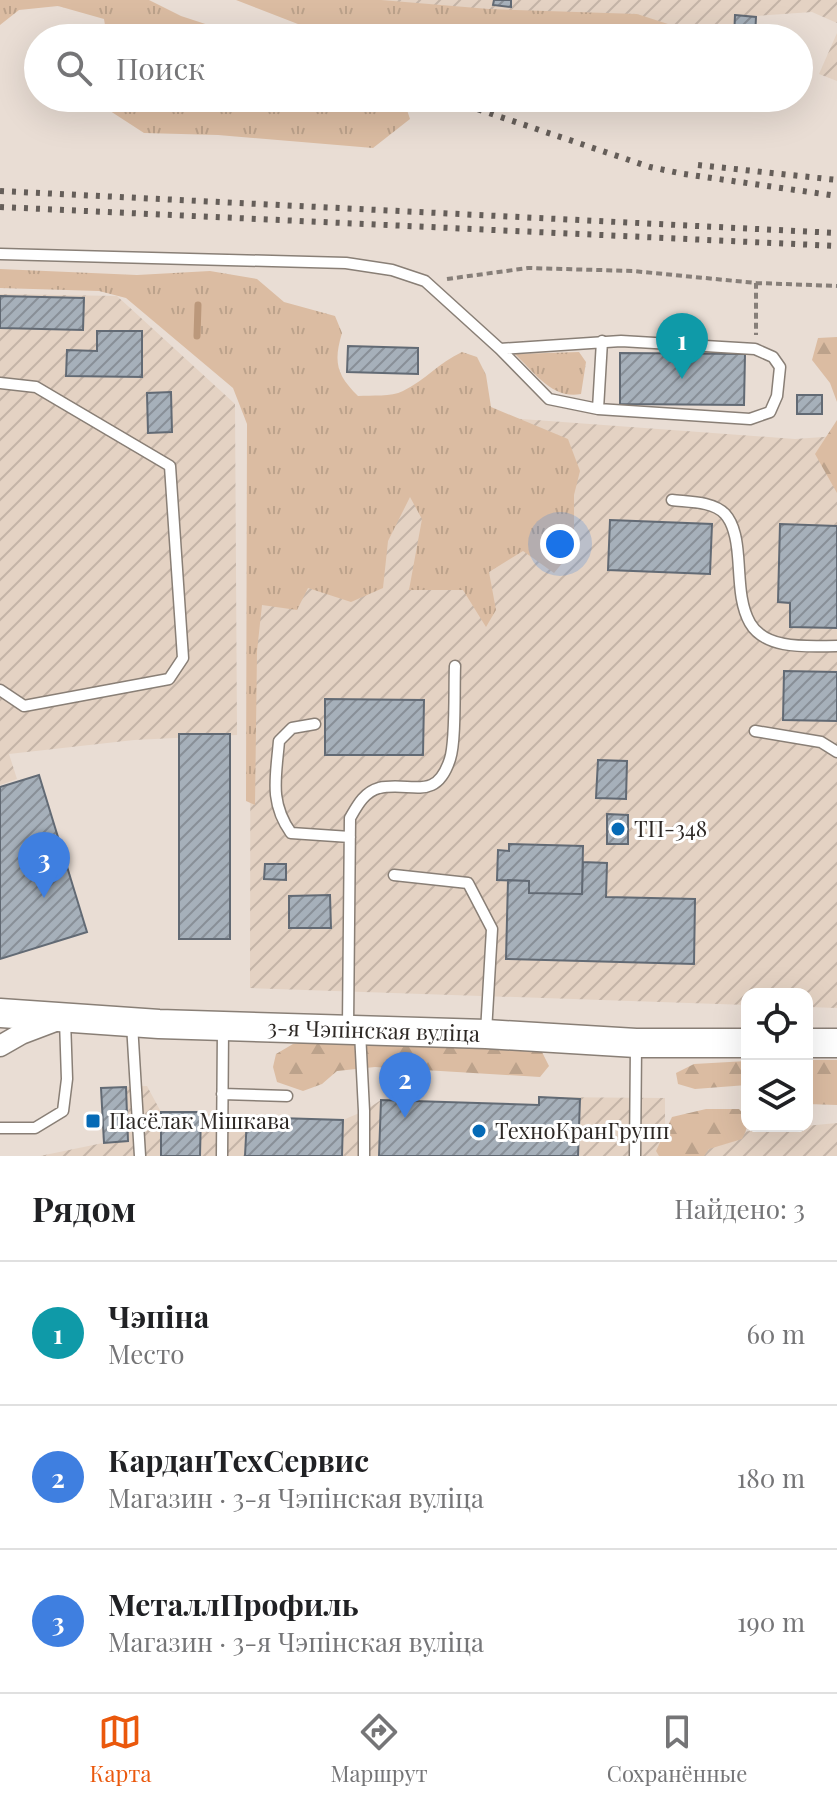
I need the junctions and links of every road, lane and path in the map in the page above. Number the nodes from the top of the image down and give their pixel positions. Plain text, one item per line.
1 (0, 254) edge
2 (425, 281) junction
3 (756, 283) junction
4 (837, 286) edge
5 (757, 327) dead end
6 (602, 341) junction
7 (500, 349) junction
8 (0, 383) edge
9 (598, 409) junction
10 (672, 500) dead end
11 (837, 646) edge
12 (455, 666) dead end
13 (0, 690) edge
14 (315, 724) dead end
15 (755, 731) dead end
16 (837, 752) edge
17 (350, 837) junction
18 (394, 875) dead end
19 (0, 1013) edge
20 (65, 1018) junction
21 (132, 1022) junction
22 (223, 1026) junction
23 (354, 1030) junction
24 (486, 1034) junction
25 (636, 1043) junction
26 (741, 1043) edge
27 (813, 1043) edge
28 (837, 1043) edge
29 (0, 1046) edge
30 (222, 1094) junction
31 (287, 1096) dead end
32 (0, 1128) edge
33 (140, 1156) edge
34 (222, 1156) edge
35 (364, 1156) edge
36 (635, 1156) edge

1 - 2 lane
2 - 3 path
2 - 7 lane
3 - 4 path
3 - 5 path
6 - 7 lane
6 - 9 lane
6 - 9 lane
7 - 9 lane
8 - 13 lane
10 - 11 lane
12 - 17 lane
14 - 17 lane
15 - 16 lane
17 - 23 lane
18 - 24 lane
19 - 20 main road, 3-я Чэпінская вуліца
20 - 21 main road, 3-я Чэпінская вуліца
20 - 29 street
20 - 32 lane
21 - 22 main road, 3-я Чэпінская вуліца
21 - 33 lane
22 - 23 main road, 3-я Чэпінская вуліца
22 - 30 lane
23 - 24 main road, 3-я Чэпінская вуліца
23 - 35 lane
24 - 25 main road, 3-я Чэпінская вуліца
25 - 26 main road, 3-я Чэпінская вуліца
25 - 36 lane
27 - 28 main road
30 - 31 lane
30 - 34 lane

